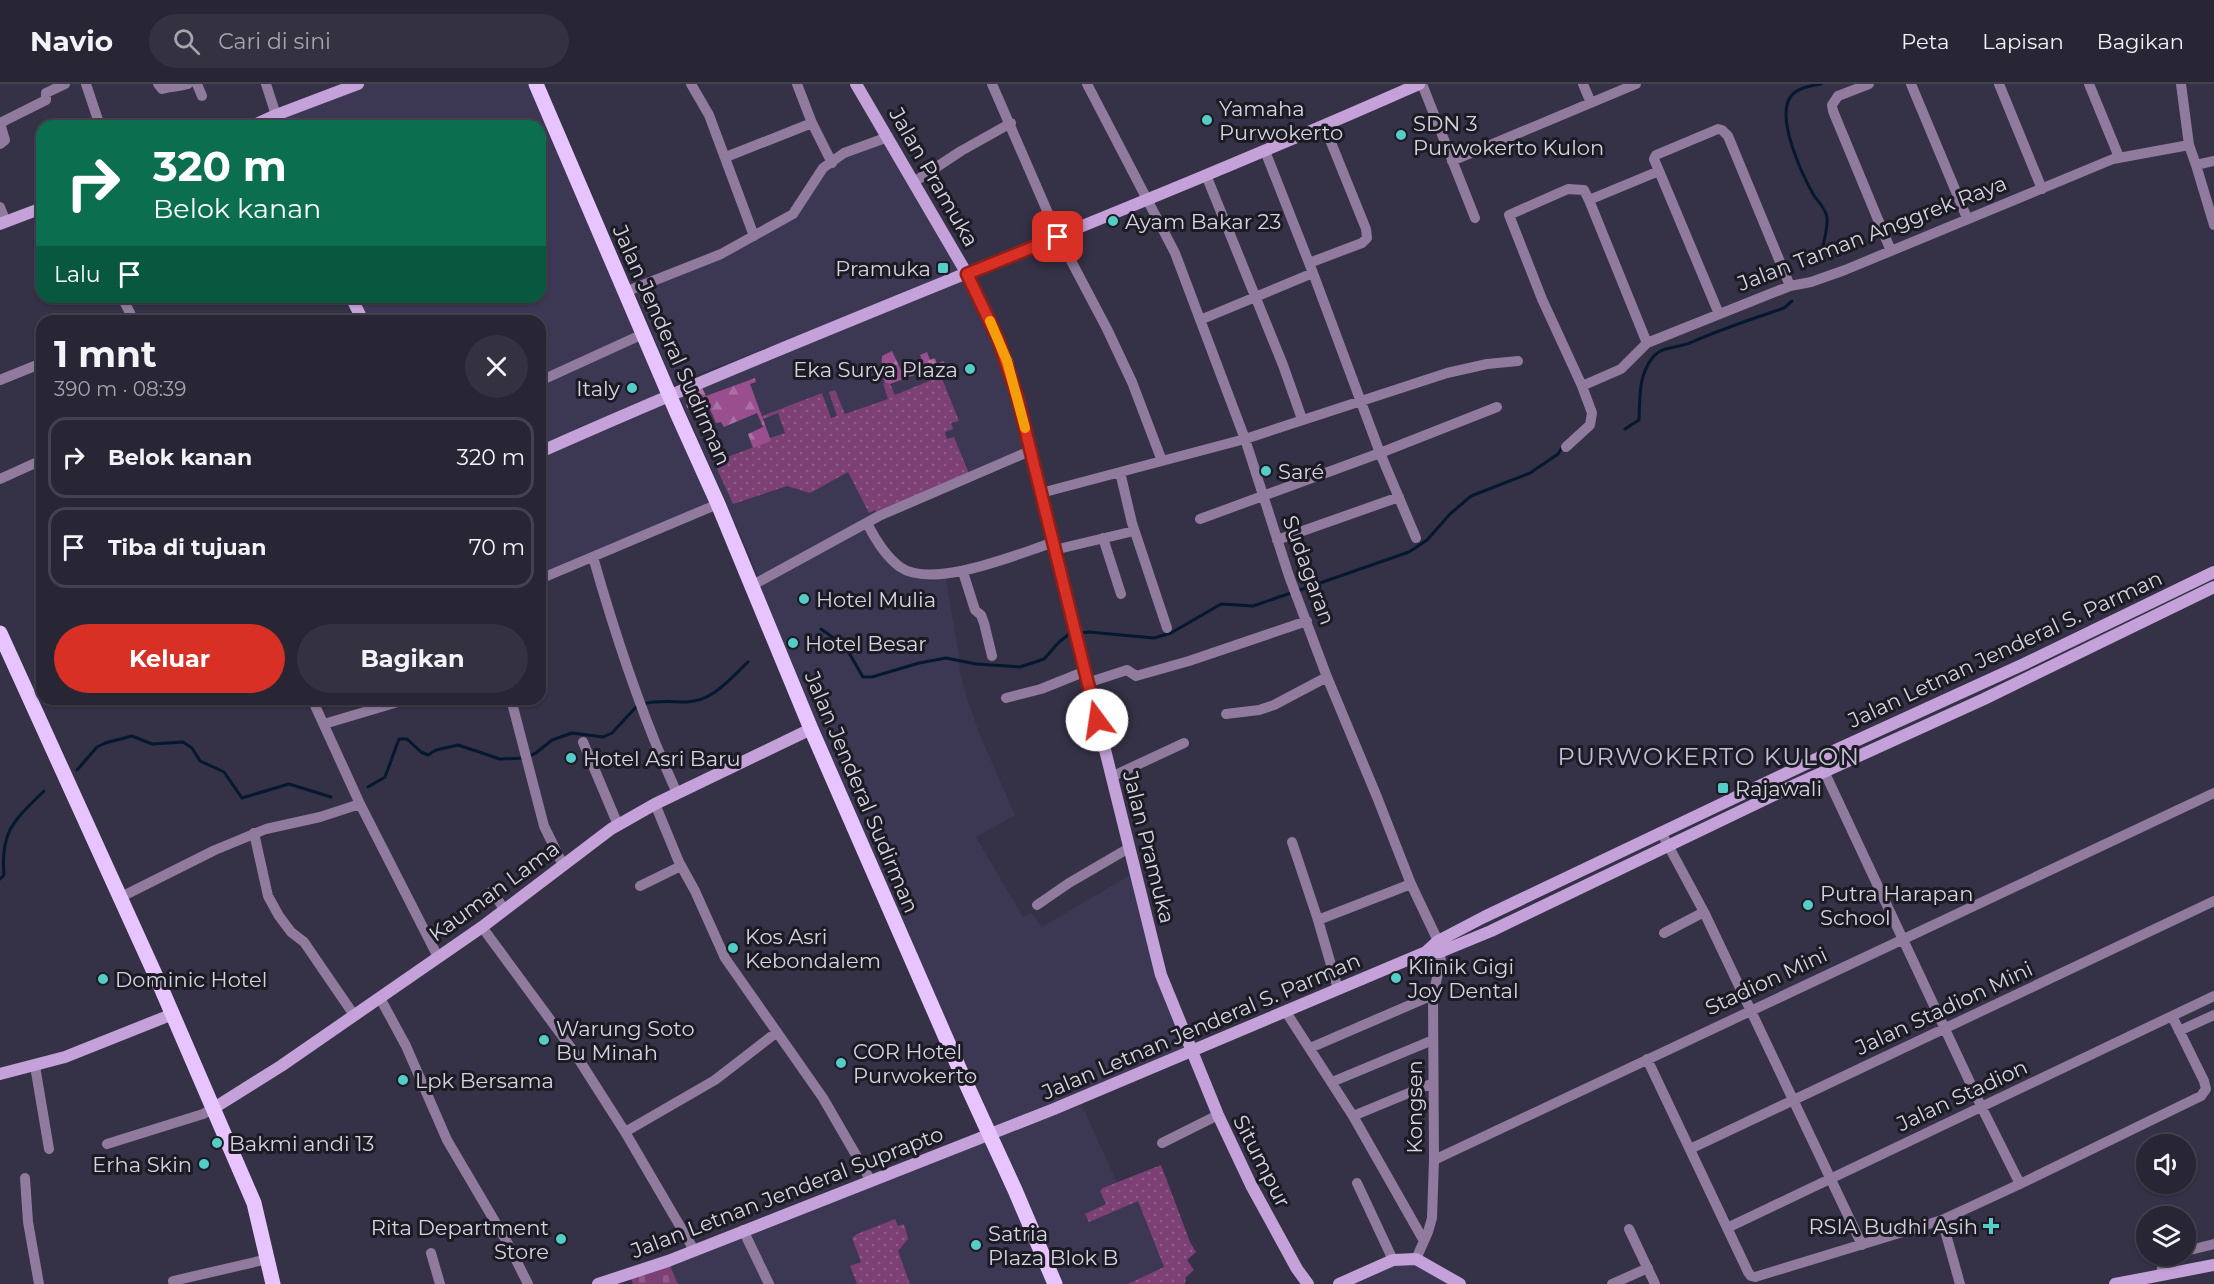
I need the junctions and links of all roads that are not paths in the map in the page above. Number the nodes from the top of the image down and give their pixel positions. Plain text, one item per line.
1 (65, 84) edge
2 (86, 84) edge
3 (158, 84) edge
4 (188, 84) edge
5 (197, 84) edge
6 (266, 84) edge
7 (358, 84) edge
8 (536, 84) edge
9 (691, 84) edge
10 (797, 84) edge
11 (856, 84) edge
12 (992, 84) edge
13 (1087, 84) edge
14 (1420, 84) edge
15 (1583, 84) edge
16 (1636, 84) edge
17 (1869, 84) edge
18 (1911, 84) edge
19 (1999, 84) edge
20 (2089, 84) edge
21 (2181, 84) edge
22 (202, 96) dead end
23 (1591, 103) junction
24 (1, 120) edge
25 (98, 120) edge
26 (271, 120) edge
27 (812, 123) junction
28 (1011, 123) junction
29 (1324, 125) junction
30 (888, 137) junction
31 (0, 144) edge
32 (2189, 144) junction
33 (1265, 151) junction
34 (726, 157) junction
35 (2119, 157) junction
36 (1452, 161) junction
37 (2214, 161) edge
38 (832, 163) junction
39 (2196, 165) junction
40 (1659, 171) junction
41 (1206, 175) junction
42 (914, 182) junction
43 (2042, 189) junction
44 (1149, 199) junction
45 (1589, 200) junction
46 (0, 207) edge
47 (36, 210) edge
48 (1474, 218) dead end
49 (1967, 218) junction
50 (3, 223) edge
51 (2214, 225) edge
52 (754, 236) junction
53 (1058, 237) junction
54 (1891, 251) junction
55 (1311, 268) junction
56 (967, 274) junction
57 (1790, 286) junction
58 (625, 292) junction
59 (1255, 297) junction
60 (1719, 314) junction
61 (1200, 320) junction
62 (643, 334) junction
63 (1647, 343) junction
64 (1518, 362) dead end
65 (36, 365) edge
66 (546, 378) edge
67 (0, 380) edge
68 (1582, 386) junction
69 (670, 394) junction
70 (1362, 402) junction
71 (1497, 407) dead end
72 (1302, 419) junction
73 (1245, 439) junction
74 (1566, 447) dead end
75 (546, 449) edge
76 (1030, 451) junction
77 (1380, 453) junction
78 (1162, 461) junction
79 (36, 463) edge
80 (1120, 472) junction
81 (0, 479) edge
82 (1041, 493) junction
83 (1263, 496) junction
84 (1399, 497) junction
85 (718, 504) junction
86 (1200, 519) dead end
87 (867, 523) junction
88 (1134, 531) junction
89 (1103, 538) junction
90 (1416, 538) dead end
91 (1277, 540) junction
92 (1053, 546) junction
93 (593, 557) junction
94 (963, 572) junction
95 (2214, 572) edge
96 (546, 577) edge
97 (751, 586) junction
98 (2214, 587) edge
99 (2193, 590) junction
100 (1121, 594) dead end
101 (1307, 621) junction
102 (2107, 624) junction
103 (1167, 628) dead end
104 (0, 633) edge
105 (2114, 637) junction
106 (992, 656) dead end
107 (5, 659) edge
108 (1087, 677) junction
109 (1327, 677) junction
110 (36, 696) edge
111 (1006, 698) dead end
112 (40, 705) edge
113 (315, 705) edge
114 (388, 705) edge
115 (513, 705) edge
116 (1226, 714) dead end
117 (324, 724) junction
118 (811, 729) junction
119 (583, 742) dead end
120 (1185, 743) dead end
121 (1111, 777) junction
122 (1826, 777) junction
123 (677, 793) junction
124 (2214, 793) edge
125 (360, 804) junction
126 (655, 804) junction
127 (618, 825) junction
128 (1661, 832) junction
129 (254, 833) junction
130 (1292, 842) dead end
131 (1668, 846) junction
132 (1129, 848) junction
133 (563, 865) junction
134 (681, 866) junction
135 (1411, 884) junction
136 (640, 886) dead end
137 (1540, 890) junction
138 (492, 891) dead end
139 (120, 898) junction
140 (2214, 901) edge
141 (1546, 904) junction
142 (1037, 905) dead end
143 (504, 909) junction
144 (1704, 912) junction
145 (1318, 920) junction
146 (482, 927) junction
147 (1664, 933) dead end
148 (1902, 939) junction
149 (1439, 946) junction
150 (438, 957) junction
151 (1338, 989) junction
152 (1433, 995) junction
153 (2214, 996) edge
154 (380, 998) junction
155 (1750, 1010) junction
156 (1286, 1012) junction
157 (173, 1014) junction
158 (2214, 1015) edge
159 (354, 1016) junction
160 (2172, 1016) junction
161 (1945, 1030) junction
162 (2179, 1031) junction
163 (777, 1032) junction
164 (1433, 1040) junction
165 (1310, 1048) junction
166 (1190, 1052) junction
167 (1647, 1059) junction
168 (34, 1066) junction
169 (0, 1074) edge
170 (1332, 1082) junction
171 (1433, 1083) junction
172 (1793, 1101) junction
173 (214, 1108) junction
174 (1982, 1108) junction
175 (1218, 1115) junction
176 (1353, 1116) junction
177 (625, 1132) junction
178 (989, 1134) junction
179 (1162, 1143) dead end
180 (107, 1144) dead end
181 (50, 1149) dead end
182 (1690, 1149) junction
183 (1434, 1160) junction
184 (25, 1178) dead end
185 (1830, 1178) junction
186 (871, 1181) junction
187 (1357, 1183) dead end
188 (2020, 1185) junction
189 (1942, 1220) junction
190 (1727, 1228) junction
191 (1629, 1229) dead end
192 (743, 1230) junction
193 (1424, 1241) junction
194 (2214, 1244) edge
195 (1862, 1245) junction
196 (2196, 1248) edge
197 (694, 1250) junction
198 (430, 1253) dead end
199 (268, 1259) junction
200 (1416, 1259) junction
201 (1393, 1260) junction
202 (2214, 1265) edge
203 (2162, 1266) edge
204 (1648, 1268) junction
205 (2161, 1275) junction
206 (631, 1279) edge
207 (173, 1281) dead end
208 (39, 1284) edge
209 (273, 1284) edge
210 (440, 1284) edge
211 (528, 1284) edge
212 (598, 1284) edge
213 (769, 1284) edge
214 (1054, 1284) edge
215 (1308, 1284) edge
216 (1340, 1284) edge
217 (1460, 1284) edge
218 (1612, 1284) edge
219 (1655, 1284) edge
220 (1960, 1284) edge
221 (2115, 1284) edge

1 - 24 street
2 - 25 street
3 - 4 street
5 - 22 street
6 - 26 street
7 - 26 street
8 - 58 main road, Jalan Jenderal Sudirman
9 - 34 street
10 - 27 street
11 - 30 street, Jalan Pramuka
12 - 28 street
13 - 44 street, Sudagaran
14 - 29 street
14 - 36 street
15 - 23 street
16 - 23 street
17 - 54 street
18 - 49 street
19 - 43 street
20 - 35 street
21 - 32 street
23 - 36 street
24 - 31 street
27 - 34 street
27 - 38 street
28 - 42 street
28 - 53 street
29 - 33 street
29 - 55 street
30 - 38 street
30 - 42 street, Jalan Pramuka
32 - 35 street, Jalan Taman Anggrek Raya
32 - 39 street
33 - 41 street
33 - 55 street
34 - 52 street
35 - 43 street, Jalan Taman Anggrek Raya
36 - 48 street
37 - 39 street
38 - 52 street
39 - 51 street
40 - 45 street
40 - 57 street
40 - 60 street
41 - 44 street
41 - 59 street
42 - 56 street, Jalan Pramuka
43 - 49 street, Jalan Taman Anggrek Raya
44 - 53 street
44 - 61 street, Sudagaran
45 - 63 street
45 - 68 street
46 - 50 street
47 - 50 street
49 - 54 street, Jalan Taman Anggrek Raya
52 - 58 street
53 - 56 street
53 - 78 street
54 - 57 street, Jalan Taman Anggrek Raya
55 - 59 street
55 - 70 street
56 - 69 street
56 - 76 street, Jalan Pramuka
57 - 60 street, Jalan Taman Anggrek Raya
58 - 62 main road, Jalan Jenderal Sudirman
59 - 61 street
59 - 72 street
60 - 63 street, Jalan Taman Anggrek Raya
61 - 73 street, Sudagaran
62 - 66 street
62 - 69 main road, Jalan Jenderal Sudirman
63 - 68 street, Jalan Taman Anggrek Raya
64 - 70 street
65 - 67 street
68 - 74 street
69 - 75 street
69 - 85 main road, Jalan Jenderal Sudirman
70 - 72 street
70 - 77 street
71 - 77 street
72 - 73 street
73 - 78 street
73 - 83 street, Sudagaran
76 - 82 street, Jalan Pramuka
76 - 87 street
77 - 83 street
77 - 84 street
78 - 80 street
79 - 81 street
80 - 82 street
80 - 88 street
82 - 92 street, Jalan Pramuka
83 - 86 street
83 - 91 street, Sudagaran
84 - 90 street
84 - 91 street
85 - 93 street
85 - 97 main road, Jalan Jenderal Sudirman
87 - 94 street
87 - 97 street
88 - 89 street
88 - 103 street
89 - 92 street
89 - 100 street
91 - 101 street, Sudagaran
92 - 94 street
92 - 108 street, Jalan Pramuka
93 - 96 street
93 - 123 street
94 - 106 street
95 - 99 street, Jalan Letnan Jenderal S. Parman
97 - 118 main road, Jalan Jenderal Sudirman
98 - 99 street, Jalan Letnan Jenderal S. Parman
99 - 102 street, Jalan Letnan Jenderal S. Parman
99 - 105 street, Jalan Letnan Jenderal S. Parman
101 - 108 street
101 - 109 street, Sudagaran
102 - 105 street
102 - 128 street, Jalan Letnan Jenderal S. Parman
104 - 107 main road
105 - 122 street, Jalan Letnan Jenderal S. Parman
107 - 110 main road
108 - 111 street
108 - 121 street, Jalan Pramuka
109 - 116 street
109 - 135 street, Sudagaran
112 - 139 main road
113 - 117 street
114 - 117 street
115 - 133 street
117 - 125 street
118 - 123 street, Kauman Lama
118 - 178 main road, Jalan Jenderal Sudirman
119 - 127 street
120 - 121 street
121 - 132 street, Jalan Pramuka
122 - 131 street, Jalan Letnan Jenderal S. Parman
122 - 148 street
123 - 126 street, Kauman Lama
124 - 148 street, Stadion Mini
125 - 129 street
125 - 150 street
126 - 127 street, Kauman Lama
126 - 134 street
127 - 133 street, Kauman Lama
128 - 131 street
128 - 137 street, Jalan Letnan Jenderal S. Parman
129 - 139 street
129 - 159 street
130 - 145 street
131 - 141 street, Jalan Letnan Jenderal S. Parman
131 - 144 street
132 - 142 street
132 - 166 street, Jalan Pramuka
133 - 143 street, Kauman Lama
134 - 136 street
134 - 163 street
135 - 145 street
135 - 149 street, Sudagaran
137 - 141 street
137 - 149 street, Jalan Letnan Jenderal S. Parman
138 - 143 street
139 - 157 main road
140 - 161 street, Jalan Stadion Mini
141 - 149 street, Jalan Letnan Jenderal S. Parman
143 - 146 street, Kauman Lama
144 - 147 street
144 - 155 street
145 - 151 street
146 - 150 street, Kauman Lama
146 - 177 street
148 - 155 street, Stadion Mini
148 - 161 street
149 - 151 street, Jalan Letnan Jenderal S. Parman
149 - 152 street, Kongsen
150 - 154 street, Kauman Lama
151 - 156 street, Jalan Letnan Jenderal S. Parman
152 - 164 street, Kongsen
152 - 165 street
153 - 160 street, Jalan Stadion
154 - 159 street, Kauman Lama
154 - 211 street
155 - 167 street, Stadion Mini
155 - 172 street
156 - 165 street
156 - 166 street, Jalan Letnan Jenderal S. Parman
157 - 168 street
157 - 173 main road
158 - 162 street
159 - 173 street, Kauman Lama
160 - 162 street
160 - 174 street, Jalan Stadion
161 - 172 street, Jalan Stadion Mini
161 - 174 street
162 - 188 street
163 - 177 street
163 - 186 street
164 - 170 street
164 - 171 street, Kongsen
165 - 170 street
166 - 175 street, Situmpur
166 - 178 street, Jalan Letnan Jenderal S. Parman
167 - 182 street
167 - 183 street, Stadion Mini
168 - 169 street
168 - 181 street
170 - 176 street
171 - 176 street
171 - 183 street, Kongsen
172 - 182 street, Jalan Stadion Mini
172 - 185 street
173 - 180 street
173 - 199 main road
174 - 185 street, Jalan Stadion
174 - 188 street
175 - 179 street
175 - 215 street, Situmpur
176 - 193 street
177 - 197 street
178 - 186 street, Jalan Letnan Jenderal Suprapto
178 - 214 main road, Jalan Jenderal Sudirman
182 - 190 street
183 - 193 street, Kongsen
184 - 208 street
185 - 190 street, Jalan Stadion
185 - 195 street
186 - 192 street, Jalan Letnan Jenderal Suprapto
187 - 201 street
188 - 189 street
189 - 195 street
189 - 220 street
190 - 195 street
191 - 204 street
192 - 197 street, Jalan Letnan Jenderal Suprapto
192 - 213 street
193 - 200 street, Kongsen
194 - 196 street
197 - 206 street, Jalan Letnan Jenderal Suprapto
198 - 210 street
199 - 207 street
199 - 209 main road
200 - 201 street
200 - 217 street
201 - 216 street
202 - 205 street
203 - 205 street
204 - 218 street
204 - 219 street
205 - 221 street
206 - 212 street, Jalan Letnan Jenderal Suprapto

